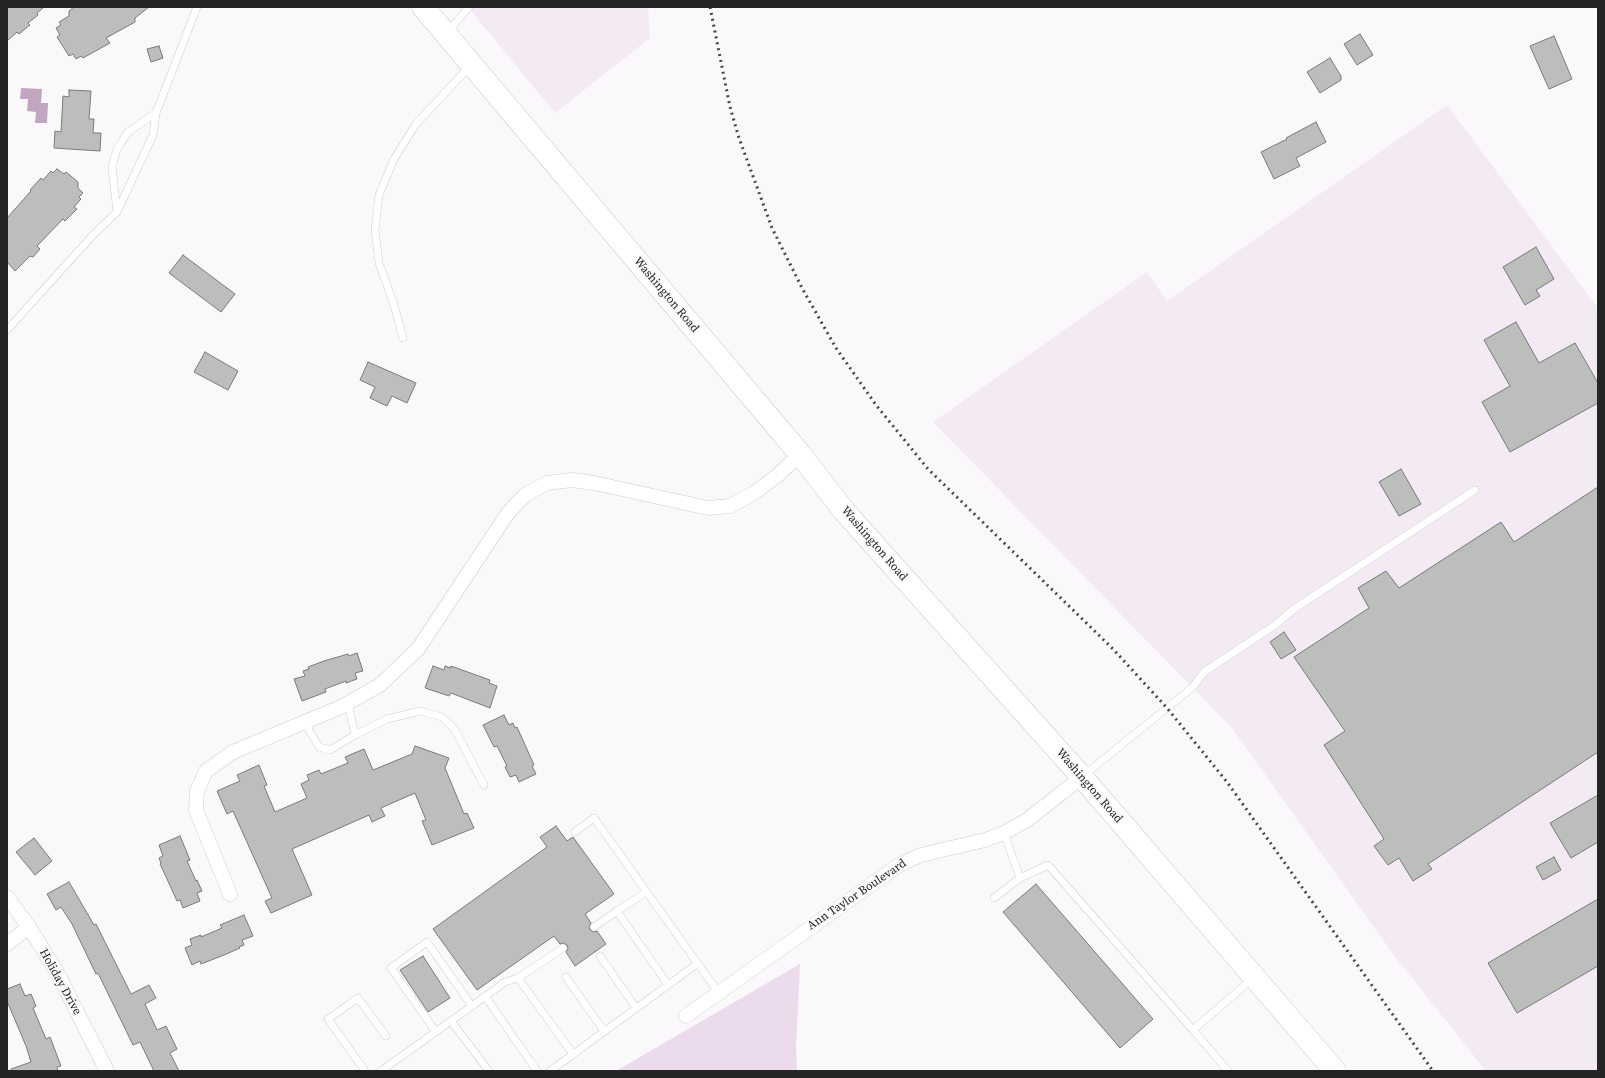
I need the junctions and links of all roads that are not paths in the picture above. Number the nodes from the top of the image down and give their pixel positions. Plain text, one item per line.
1 (197, 7) edge
2 (423, 7) edge
3 (469, 7) edge
4 (446, 34) junction
5 (472, 64) junction
6 (156, 113) junction
7 (117, 212) junction
8 (7, 330) edge
9 (403, 338) dead end
10 (800, 454) junction
11 (1475, 490) dead end
12 (348, 703) junction
13 (305, 723) junction
14 (355, 735) junction
15 (1082, 777) junction
16 (484, 785) dead end
17 (574, 832) dead end
18 (1004, 833) junction
19 (1020, 878) junction
20 (646, 892) junction
21 (230, 894) dead end
22 (7, 897) edge
23 (994, 898) dead end
24 (617, 911) junction
25 (29, 927) junction
26 (594, 927) dead end
27 (7, 944) edge
28 (562, 948) dead end
29 (600, 956) dead end
30 (697, 964) junction
31 (566, 977) dead end
32 (1254, 977) junction
33 (518, 978) junction
34 (668, 985) junction
35 (718, 992) junction
36 (485, 996) junction
37 (472, 1006) junction
38 (636, 1008) junction
39 (686, 1016) dead end
40 (452, 1021) junction
41 (1192, 1030) junction
42 (604, 1031) junction
43 (436, 1032) junction
44 (386, 1036) dead end
45 (573, 1054) junction
46 (108, 1071) edge
47 (365, 1071) edge
48 (381, 1071) edge
49 (489, 1071) edge
50 (537, 1071) edge
51 (550, 1071) edge
52 (1228, 1071) edge
53 (1335, 1071) edge

1 - 6 lane
2 - 4 main road, Washington Road
3 - 4 lane
4 - 5 main road, Washington Road
5 - 9 lane
5 - 10 main road, Washington Road
6 - 7 lane
6 - 7 lane
7 - 8 lane
10 - 12 street
10 - 15 main road, Washington Road
11 - 15 lane
12 - 13 street
12 - 14 lane
13 - 14 lane
13 - 21 street
14 - 16 lane
15 - 18 street, Ann Taylor Boulevard
15 - 32 main road, Washington Road
17 - 20 lane
18 - 19 lane
18 - 35 street, Ann Taylor Boulevard
19 - 23 lane
19 - 41 lane
20 - 24 lane
20 - 30 lane
22 - 25 street, Holiday Drive
24 - 26 lane
24 - 34 lane
25 - 27 street
25 - 46 street, Holiday Drive
28 - 33 lane
29 - 38 lane
30 - 34 lane
30 - 35 lane
31 - 42 lane
32 - 41 lane
32 - 53 main road, Washington Road
33 - 36 lane
33 - 45 lane
34 - 38 lane
35 - 39 street, Ann Taylor Boulevard
36 - 37 lane
36 - 50 lane
37 - 40 lane
37 - 43 lane
38 - 42 lane
40 - 43 lane
40 - 49 lane
41 - 52 lane
42 - 45 lane
43 - 48 lane
44 - 47 lane
45 - 51 lane

